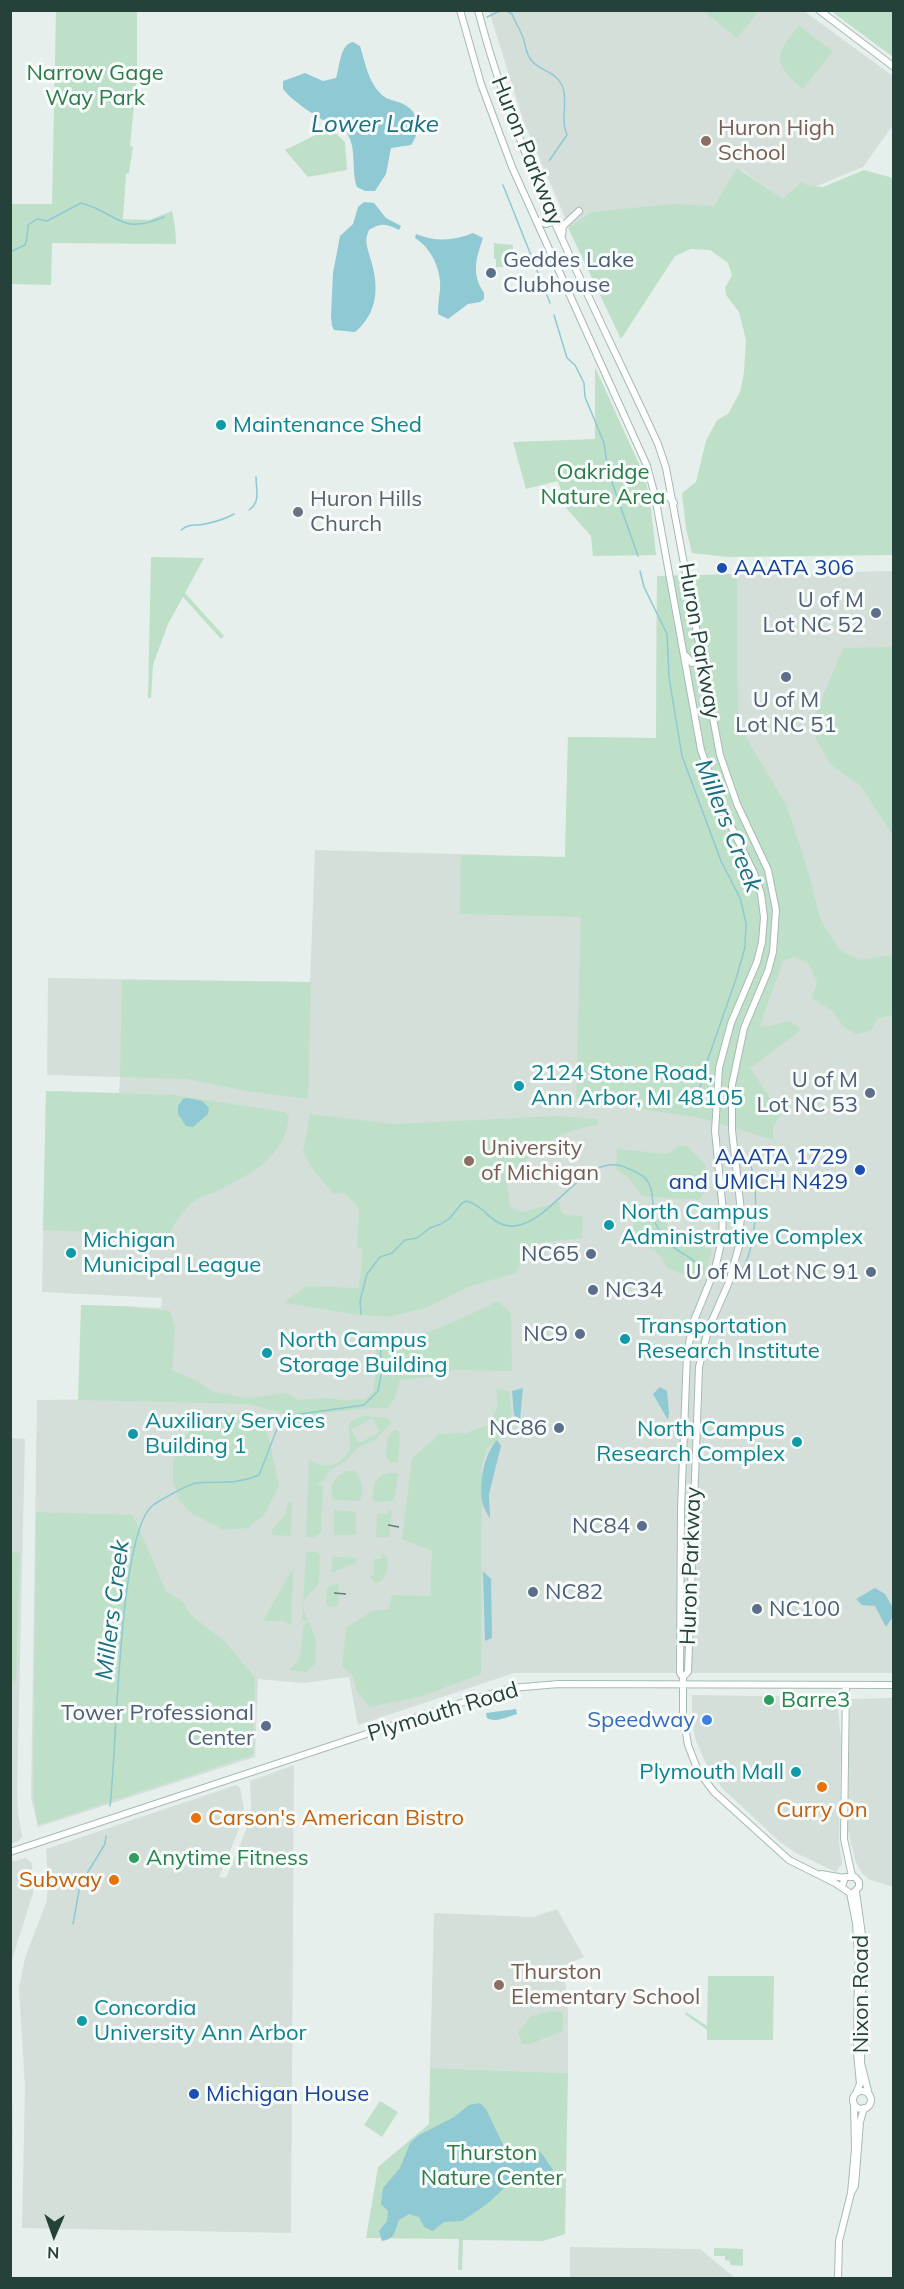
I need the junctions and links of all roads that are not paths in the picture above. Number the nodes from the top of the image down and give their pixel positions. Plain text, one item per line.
1 (460, 10) edge
2 (478, 10) edge
3 (819, 10) edge
4 (894, 67) edge
5 (579, 212) dead end
6 (535, 220) junction
7 (555, 221) junction
8 (562, 236) junction
9 (674, 503) junction
10 (657, 504) junction
11 (681, 641) junction
12 (702, 657) junction
13 (764, 860) junction
14 (751, 866) junction
15 (683, 1450) junction
16 (695, 1451) junction
17 (681, 1566) junction
18 (691, 1573) junction
19 (683, 1680) junction
20 (846, 1684) junction
21 (894, 1685) edge
22 (10, 1852) edge
23 (810, 1871) junction
24 (848, 1877) junction
25 (842, 1887) junction
26 (853, 1892) junction
27 (858, 1942) junction
28 (862, 1956) junction
29 (856, 2093) junction
30 (869, 2095) junction
31 (854, 2104) junction
32 (864, 2108) junction
33 (851, 2193) junction
34 (838, 2278) edge

1 - 6 main road, Huron Parkway
2 - 7 main road, Huron Parkway
3 - 4 main road
5 - 8 main road
6 - 7 main road
6 - 10 main road, Huron Parkway
7 - 8 main road, Huron Parkway
8 - 9 main road, Huron Parkway
9 - 10 main road
9 - 12 main road, Huron Parkway
10 - 11 main road, Huron Parkway
11 - 12 main road
11 - 14 main road, Huron Parkway
12 - 13 main road, Huron Parkway
13 - 14 main road
13 - 16 main road, Huron Parkway
14 - 15 main road, Huron Parkway
15 - 16 main road
15 - 17 main road, Huron Parkway
16 - 18 main road, Huron Parkway
17 - 18 main road
17 - 19 main road, Huron Parkway
18 - 19 main road, Huron Parkway
19 - 20 main road, Plymouth Road
19 - 22 main road, Plymouth Road
19 - 23 main road, Huron Parkway
20 - 21 main road, Plymouth Road
20 - 24 main road
23 - 24 main road, Huron Parkway
23 - 25 main road, Huron Parkway
24 - 25 main road
24 - 26 main road
25 - 26 main road
26 - 27 main road, Nixon Road
26 - 28 main road, Nixon Road
27 - 28 main road
27 - 29 main road, Nixon Road
28 - 30 main road, Nixon Road
29 - 30 main road
29 - 31 main road
30 - 32 main road
31 - 32 main road
31 - 33 main road
32 - 33 main road
33 - 34 main road

